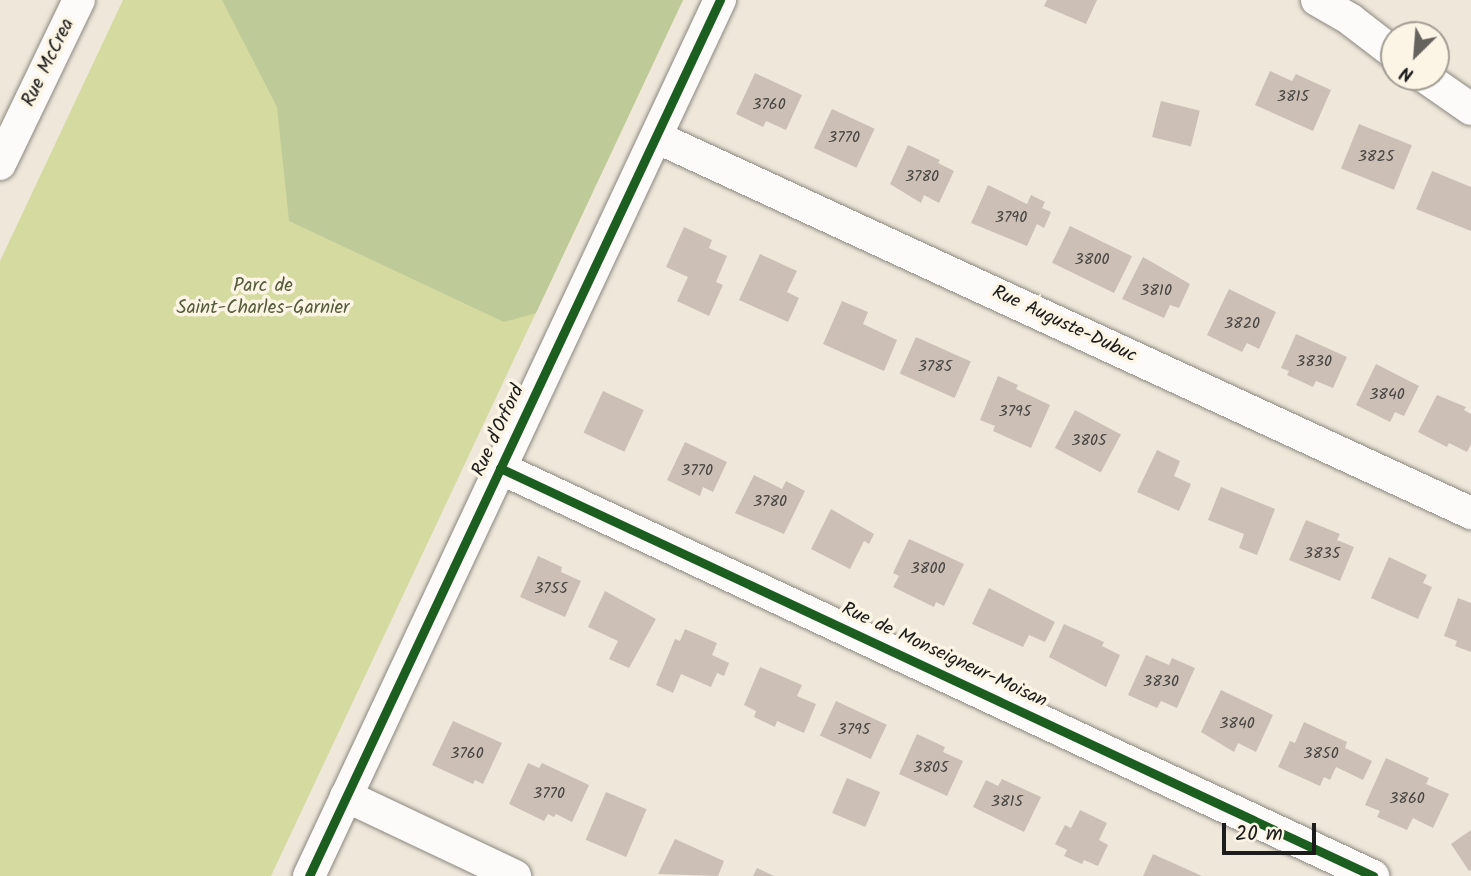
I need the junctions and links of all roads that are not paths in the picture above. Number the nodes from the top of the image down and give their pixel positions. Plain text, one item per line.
1 (79, 0) edge
2 (720, 0) edge
3 (1317, 0) edge
4 (1380, 42) edge
5 (1445, 91) edge
6 (1471, 109) edge
7 (656, 137) junction
8 (0, 163) edge
9 (500, 468) junction
10 (1471, 513) edge
11 (346, 796) junction
12 (309, 876) edge
13 (515, 876) edge
14 (1373, 876) edge

1 - 8 street, Rue McCrea
2 - 7 street, Rue d'Orford
3 - 4 street
5 - 6 street
7 - 9 street, Rue d'Orford
7 - 10 street, Rue Auguste-Dubuc
9 - 11 street, Rue d'Orford
9 - 14 street, Rue de Monseigneur-Moisan
11 - 12 street, Rue d'Orford
11 - 13 street

